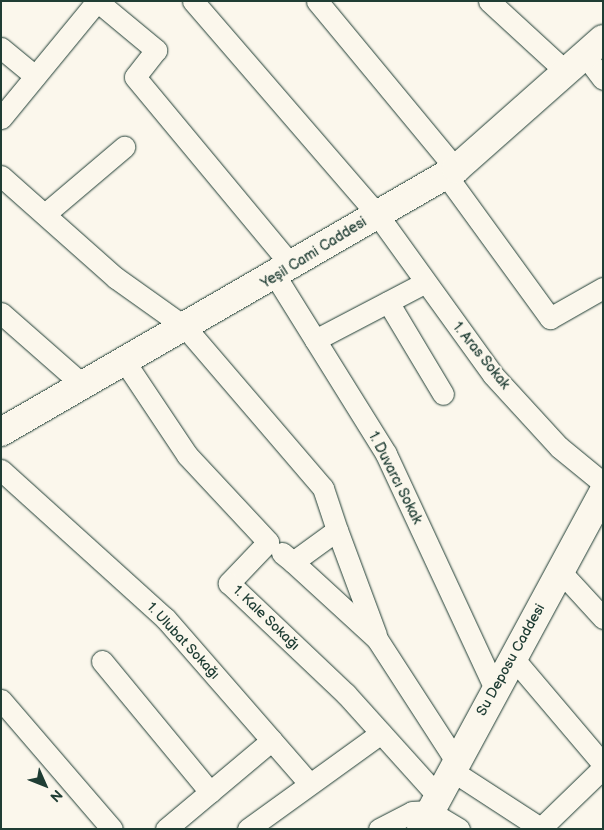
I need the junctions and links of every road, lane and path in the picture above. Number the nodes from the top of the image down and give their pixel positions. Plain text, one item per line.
1 (97, 1) edge
2 (193, 1) edge
3 (317, 1) edge
4 (489, 1) edge
5 (1, 48) edge
6 (584, 54) edge
7 (35, 76) junction
8 (603, 79) edge
9 (1, 118) edge
10 (124, 147) dead end
11 (451, 172) junction
12 (1, 176) edge
13 (45, 214) junction
14 (376, 214) junction
15 (284, 272) junction
16 (424, 283) junction
17 (603, 288) edge
18 (388, 302) junction
19 (1, 313) edge
20 (185, 327) junction
21 (315, 340) junction
22 (125, 362) junction
23 (84, 386) junction
24 (443, 394) dead end
25 (1, 432) edge
26 (1, 470) edge
27 (603, 483) edge
28 (603, 492) edge
29 (337, 530) junction
30 (268, 542) junction
31 (293, 562) junction
32 (560, 571) junction
33 (603, 618) edge
34 (377, 640) junction
35 (513, 658) junction
36 (102, 661) dead end
37 (495, 689) junction
38 (1, 700) edge
39 (381, 733) junction
40 (272, 740) junction
41 (603, 764) edge
42 (453, 765) junction
43 (603, 768) edge
44 (309, 782) junction
45 (210, 792) junction
46 (429, 812) edge
47 (542, 828) edge
48 (112, 829) edge
49 (166, 829) edge
50 (248, 829) edge
51 (379, 829) edge
52 (459, 829) edge

1 - 7 street
1 - 15 street, 1. Duvarcı Sokak
2 - 14 street, 1. Aras Sokak
3 - 11 street
4 - 6 street
5 - 7 street
6 - 8 street
6 - 11 main road, Yeşil Cami Caddesi
7 - 9 street
10 - 13 street
11 - 14 main road, Yeşil Cami Caddesi
11 - 17 street
12 - 13 street
13 - 20 street
14 - 15 main road, Yeşil Cami Caddesi
14 - 16 street, 1. Aras Sokak
15 - 20 main road, Yeşil Cami Caddesi
15 - 21 street, 1. Duvarcı Sokak
16 - 18 street
16 - 27 street, 1. Aras Sokak
18 - 21 street
18 - 24 street
19 - 23 street
20 - 22 main road, Yeşil Cami Caddesi
20 - 29 street
21 - 37 street, 1. Duvarcı Sokak
22 - 23 main road, Yeşil Cami Caddesi
22 - 30 street
23 - 25 main road, Yeşil Cami Caddesi
26 - 40 street, 1. Ulubat Sokağı
28 - 32 main road, Su Deposu Caddesi
29 - 31 street
29 - 34 street
30 - 31 street
30 - 39 street, 1. Kale Sokağı
31 - 34 street
32 - 33 street
32 - 35 main road, Su Deposu Caddesi
34 - 42 street
35 - 37 main road, Su Deposu Caddesi
35 - 41 street
36 - 45 street
37 - 42 main road, Su Deposu Caddesi
38 - 48 street
39 - 44 street
39 - 46 street, 1. Kale Sokağı
40 - 44 street, 1. Ulubat Sokağı
40 - 45 street
42 - 46 main road, Su Deposu Caddesi
42 - 47 street
43 - 47 street
44 - 50 street
45 - 49 street
46 - 51 street
46 - 52 street, 1. Kale Sokağı

